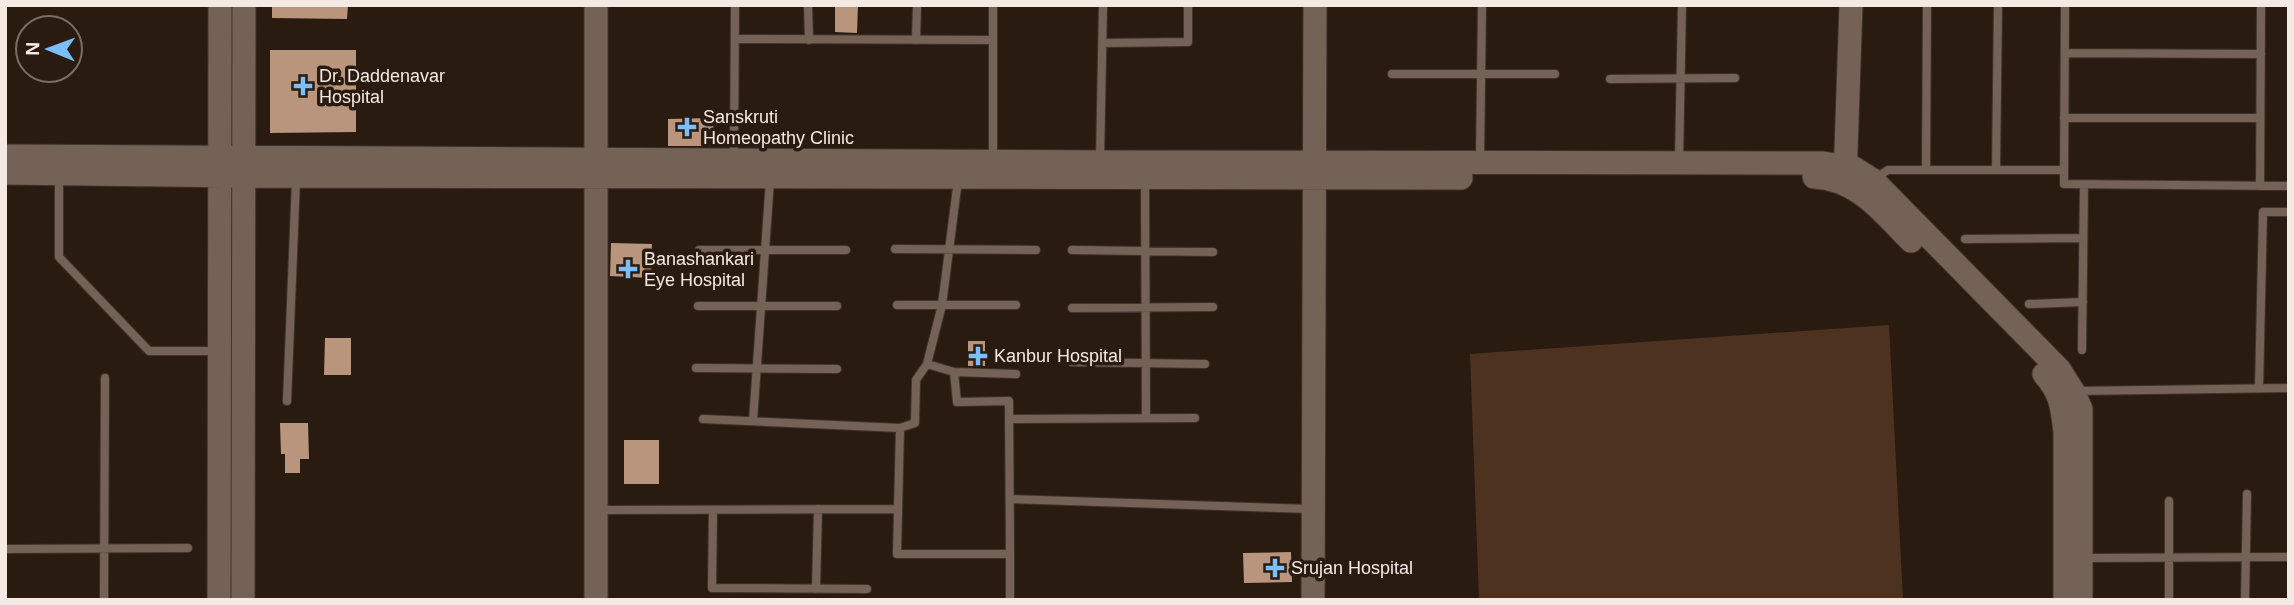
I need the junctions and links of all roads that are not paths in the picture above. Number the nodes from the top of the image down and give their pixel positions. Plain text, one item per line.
1 (220, 5) edge
2 (244, 5) edge
3 (596, 5) edge
4 (735, 5) edge
5 (808, 5) edge
6 (917, 5) edge
7 (993, 5) edge
8 (1103, 5) edge
9 (1188, 5) edge
10 (1315, 5) edge
11 (1482, 5) edge
12 (1682, 5) edge
13 (1851, 5) edge
14 (1927, 5) edge
15 (1998, 5) edge
16 (2065, 5) edge
17 (2261, 5) edge
18 (734, 40) junction
19 (809, 40) junction
20 (916, 40) junction
21 (993, 40) junction
22 (1103, 43) junction
23 (2065, 53) junction
24 (2261, 54) junction
25 (1392, 74) dead end
26 (1481, 74) junction
27 (1555, 74) dead end
28 (1735, 78) dead end
29 (1610, 79) dead end
30 (1681, 79) junction
31 (2064, 118) junction
32 (2260, 118) junction
33 (5, 156) edge
34 (734, 159) junction
35 (993, 162) junction
36 (1100, 162) junction
37 (1679, 162) junction
38 (1480, 163) junction
39 (220, 167) junction
40 (244, 167) junction
41 (596, 168) junction
42 (959, 170) junction
43 (1926, 170) junction
44 (1996, 170) junction
45 (2064, 170) junction
46 (1315, 171) junction
47 (5, 173) edge
48 (59, 173) junction
49 (1845, 174) junction
50 (296, 177) junction
51 (770, 178) junction
52 (1145, 180) junction
53 (1873, 180) junction
54 (2084, 185) junction
55 (2260, 186) junction
56 (2289, 186) edge
57 (2289, 212) edge
58 (2083, 238) junction
59 (1965, 239) dead end
60 (895, 249) dead end
61 (949, 249) junction
62 (699, 250) dead end
63 (765, 250) junction
64 (846, 250) dead end
65 (1036, 250) dead end
66 (1072, 250) dead end
67 (1145, 251) junction
68 (1213, 252) dead end
69 (2083, 302) junction
70 (2029, 304) dead end
71 (897, 305) dead end
72 (942, 305) junction
73 (1016, 305) dead end
74 (698, 306) dead end
75 (761, 306) junction
76 (837, 306) dead end
77 (1213, 307) dead end
78 (1072, 308) dead end
79 (1146, 308) junction
80 (2082, 350) dead end
81 (219, 351) junction
82 (1071, 362) dead end
83 (1146, 363) junction
84 (1205, 364) dead end
85 (927, 365) junction
86 (696, 368) dead end
87 (757, 369) junction
88 (837, 369) dead end
89 (954, 372) junction
90 (1016, 373) dead end
91 (105, 378) dead end
92 (2259, 388) junction
93 (2289, 388) edge
94 (2066, 394) junction
95 (288, 401) dead end
96 (1146, 418) junction
97 (1195, 418) dead end
98 (703, 419) dead end
99 (1009, 419) junction
100 (753, 421) junction
101 (900, 428) junction
102 (2247, 494) dead end
103 (1010, 499) junction
104 (2169, 501) dead end
105 (818, 509) junction
106 (897, 509) junction
107 (1314, 509) junction
108 (596, 510) junction
109 (713, 510) junction
110 (104, 548) junction
111 (188, 548) dead end
112 (5, 549) edge
113 (1010, 554) junction
114 (2169, 557) junction
115 (2246, 557) junction
116 (2289, 557) edge
117 (2081, 558) junction
118 (816, 589) junction
119 (867, 589) dead end
120 (104, 600) edge
121 (219, 600) edge
122 (243, 600) edge
123 (596, 600) edge
124 (1010, 600) edge
125 (1313, 600) edge
126 (2064, 600) edge
127 (2081, 600) edge
128 (2169, 600) edge
129 (2245, 600) edge

1 - 39 street
2 - 40 street
3 - 41 street
4 - 18 lane
5 - 19 lane
6 - 20 lane
7 - 21 lane
8 - 22 lane
9 - 22 lane
10 - 46 street
11 - 26 lane
12 - 30 lane
13 - 49 street
14 - 43 lane
15 - 44 lane
16 - 23 lane
17 - 24 lane
18 - 19 lane
18 - 34 lane
19 - 20 lane
20 - 21 lane
21 - 35 lane
22 - 36 lane
23 - 24 lane
23 - 31 lane
24 - 32 lane
25 - 26 lane
26 - 27 lane
26 - 38 lane
28 - 30 lane
29 - 30 lane
30 - 37 lane
31 - 32 lane
31 - 45 lane
32 - 55 lane
33 - 39 street
34 - 41 street
34 - 42 street
35 - 36 street
35 - 42 street
36 - 46 street
37 - 38 street
37 - 49 street
38 - 46 street
39 - 40 street
39 - 48 street
39 - 81 street
40 - 41 street
40 - 50 street
40 - 122 street
41 - 50 street
41 - 51 street
41 - 108 street
42 - 51 street
42 - 52 street
42 - 61 lane
43 - 44 lane
43 - 53 lane
44 - 45 lane
45 - 54 lane
46 - 49 street
46 - 52 street
46 - 107 street
47 - 48 street
48 - 81 lane
49 - 53 street
49 - 94 street
50 - 95 lane
51 - 63 lane
52 - 67 lane
53 - 94 street
54 - 55 lane
54 - 58 lane
55 - 56 lane
57 - 92 lane
58 - 59 lane
58 - 69 lane
60 - 61 lane
61 - 65 lane
61 - 72 lane
62 - 63 lane
63 - 64 lane
63 - 75 lane
66 - 67 lane
67 - 68 lane
67 - 79 lane
69 - 70 lane
69 - 80 lane
71 - 72 lane
72 - 73 lane
72 - 85 lane
74 - 75 lane
75 - 76 lane
75 - 87 lane
77 - 79 lane
78 - 79 lane
79 - 83 lane
81 - 121 street
82 - 83 lane
83 - 84 lane
83 - 96 lane
85 - 89 lane
85 - 101 lane
86 - 87 lane
87 - 88 lane
87 - 100 lane
89 - 90 lane
89 - 99 lane
91 - 110 lane
92 - 93 lane
92 - 94 lane
94 - 117 street
94 - 126 street
96 - 97 lane
96 - 99 lane
98 - 100 lane
99 - 103 lane
100 - 101 lane
101 - 106 lane
102 - 115 lane
103 - 107 lane
103 - 113 lane
104 - 114 lane
105 - 106 lane
105 - 109 lane
105 - 118 lane
106 - 113 lane
107 - 125 street
108 - 109 lane
108 - 123 street
109 - 118 lane
110 - 111 lane
110 - 112 lane
110 - 120 lane
113 - 124 lane
114 - 115 lane
114 - 117 lane
114 - 128 lane
115 - 116 lane
115 - 129 lane
117 - 127 street
118 - 119 lane

